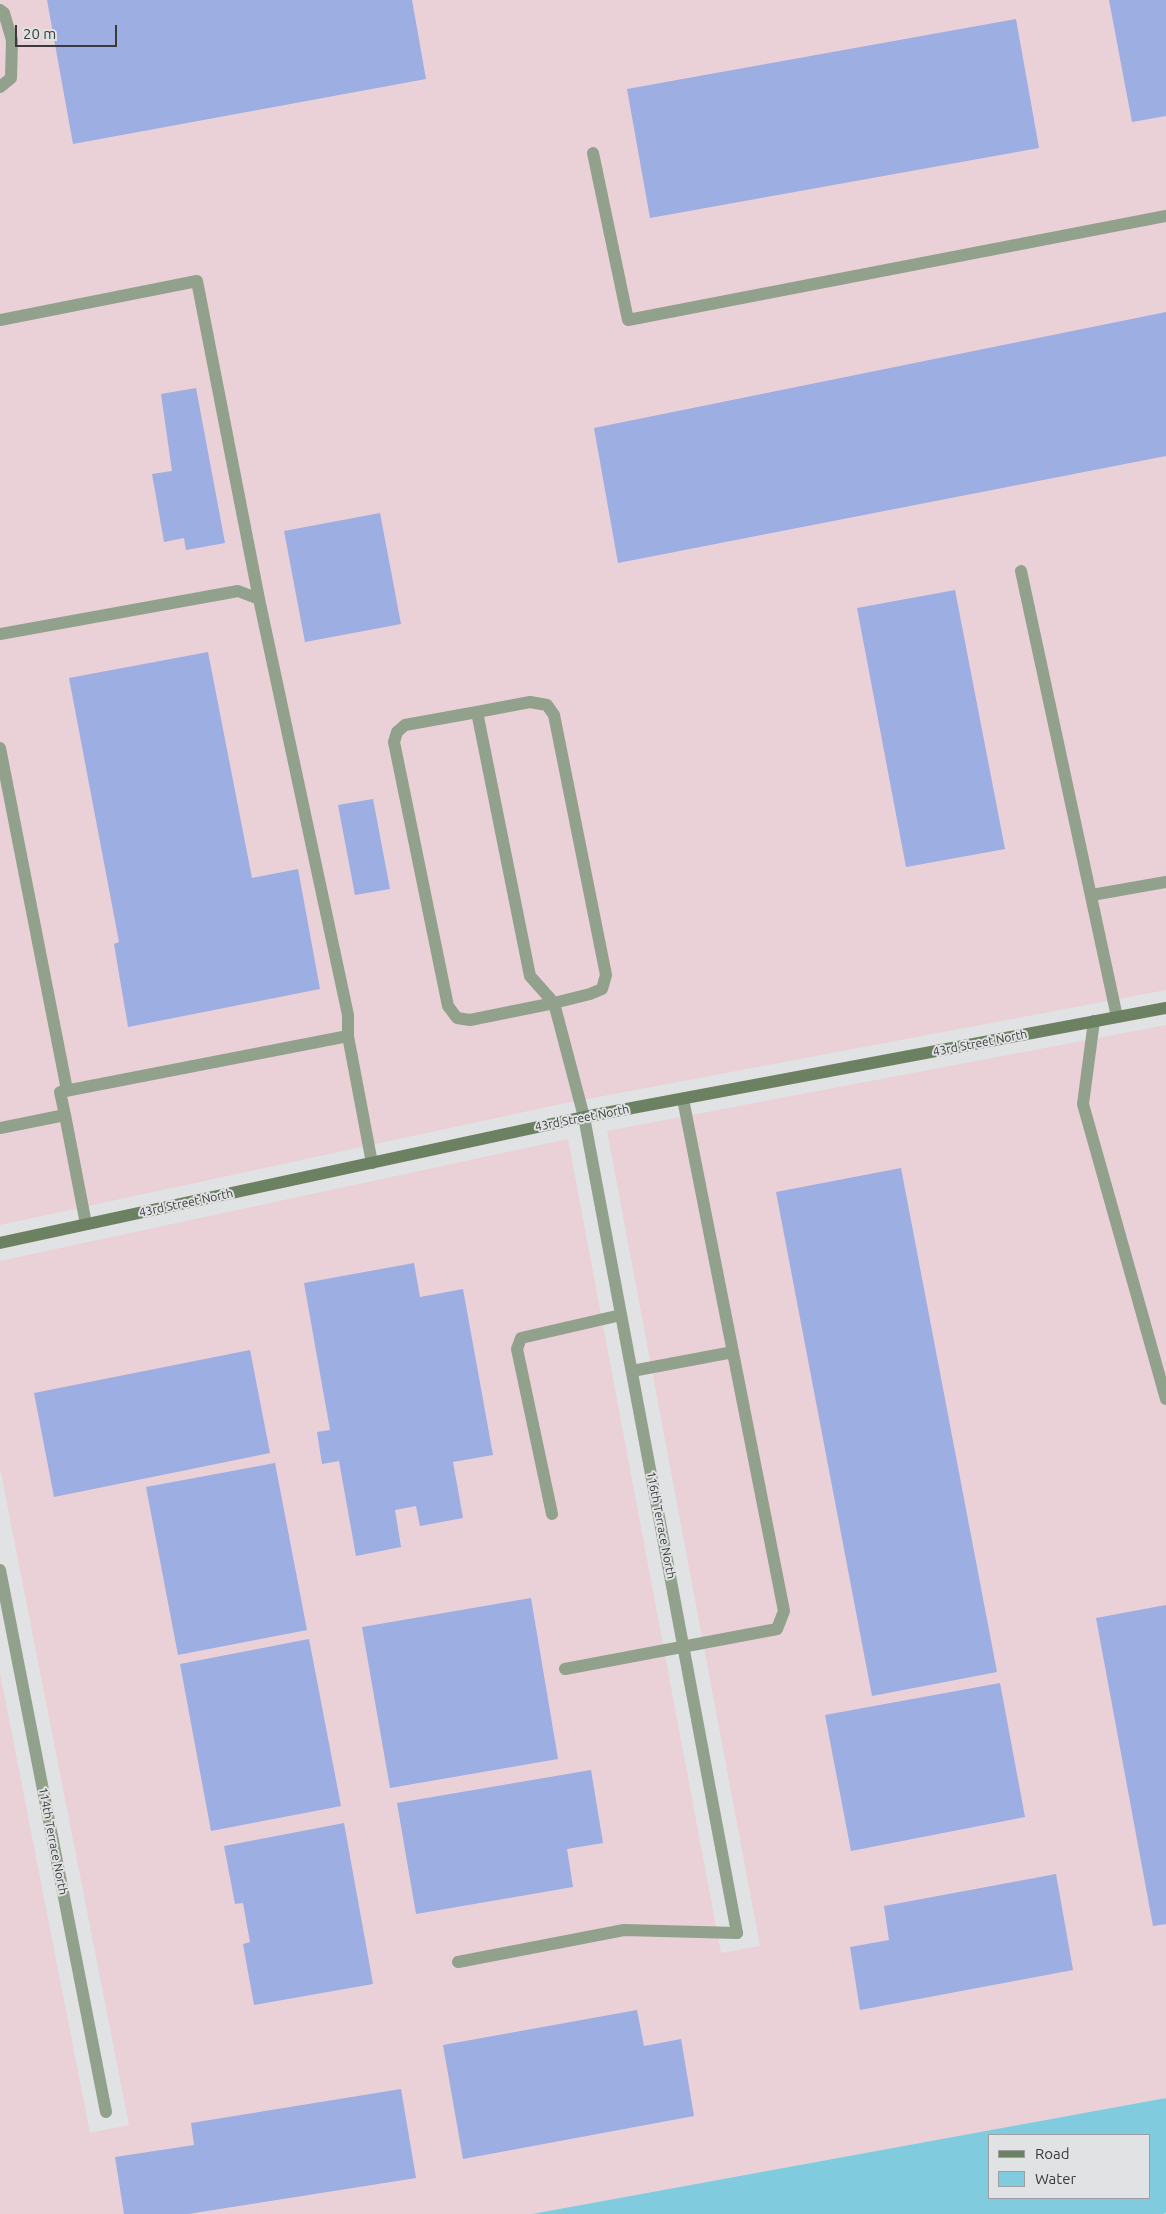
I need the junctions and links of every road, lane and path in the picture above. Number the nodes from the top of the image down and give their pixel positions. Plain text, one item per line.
1 (0, 10) edge
2 (0, 87) edge
3 (593, 152) dead end
4 (1166, 216) edge
5 (0, 320) edge
6 (1021, 571) dead end
7 (259, 599) junction
8 (0, 634) edge
9 (477, 712) junction
10 (0, 748) edge
11 (1166, 882) edge
12 (1092, 895) junction
13 (554, 1003) junction
14 (1166, 1008) edge
15 (1117, 1017) junction
16 (1094, 1021) junction
17 (348, 1036) junction
18 (67, 1090) junction
19 (683, 1099) junction
20 (65, 1115) junction
21 (584, 1117) junction
22 (0, 1128) edge
23 (372, 1163) junction
24 (86, 1224) junction
25 (0, 1243) edge
26 (621, 1315) junction
27 (733, 1352) junction
28 (632, 1371) junction
29 (1166, 1399) edge
30 (552, 1514) dead end
31 (0, 1570) edge
32 (683, 1646) junction
33 (565, 1669) dead end
34 (458, 1962) dead end
35 (106, 2112) dead end

1 - 2 street
3 - 4 street
5 - 7 street
6 - 12 street
7 - 8 street
7 - 17 street
9 - 13 street
9 - 13 street
9 - 13 street
10 - 18 street
11 - 12 street
12 - 15 street
13 - 21 street, 116th Terrace North
14 - 15 street, 43rd Street North
15 - 16 street, 43rd Street North
16 - 19 street, 43rd Street North
16 - 29 street
17 - 18 street
17 - 23 street
18 - 20 street
19 - 21 street, 43rd Street North
19 - 27 street
20 - 22 street
20 - 24 street
21 - 23 street, 43rd Street North
21 - 26 street, 116th Terrace North
23 - 24 street, 43rd Street North
24 - 25 street, 43rd Street North
26 - 28 street, 116th Terrace North
26 - 30 street
27 - 28 street
27 - 32 street
28 - 32 street, 116th Terrace North
31 - 35 street, 114th Terrace North
32 - 33 street
32 - 34 street, 116th Terrace North

